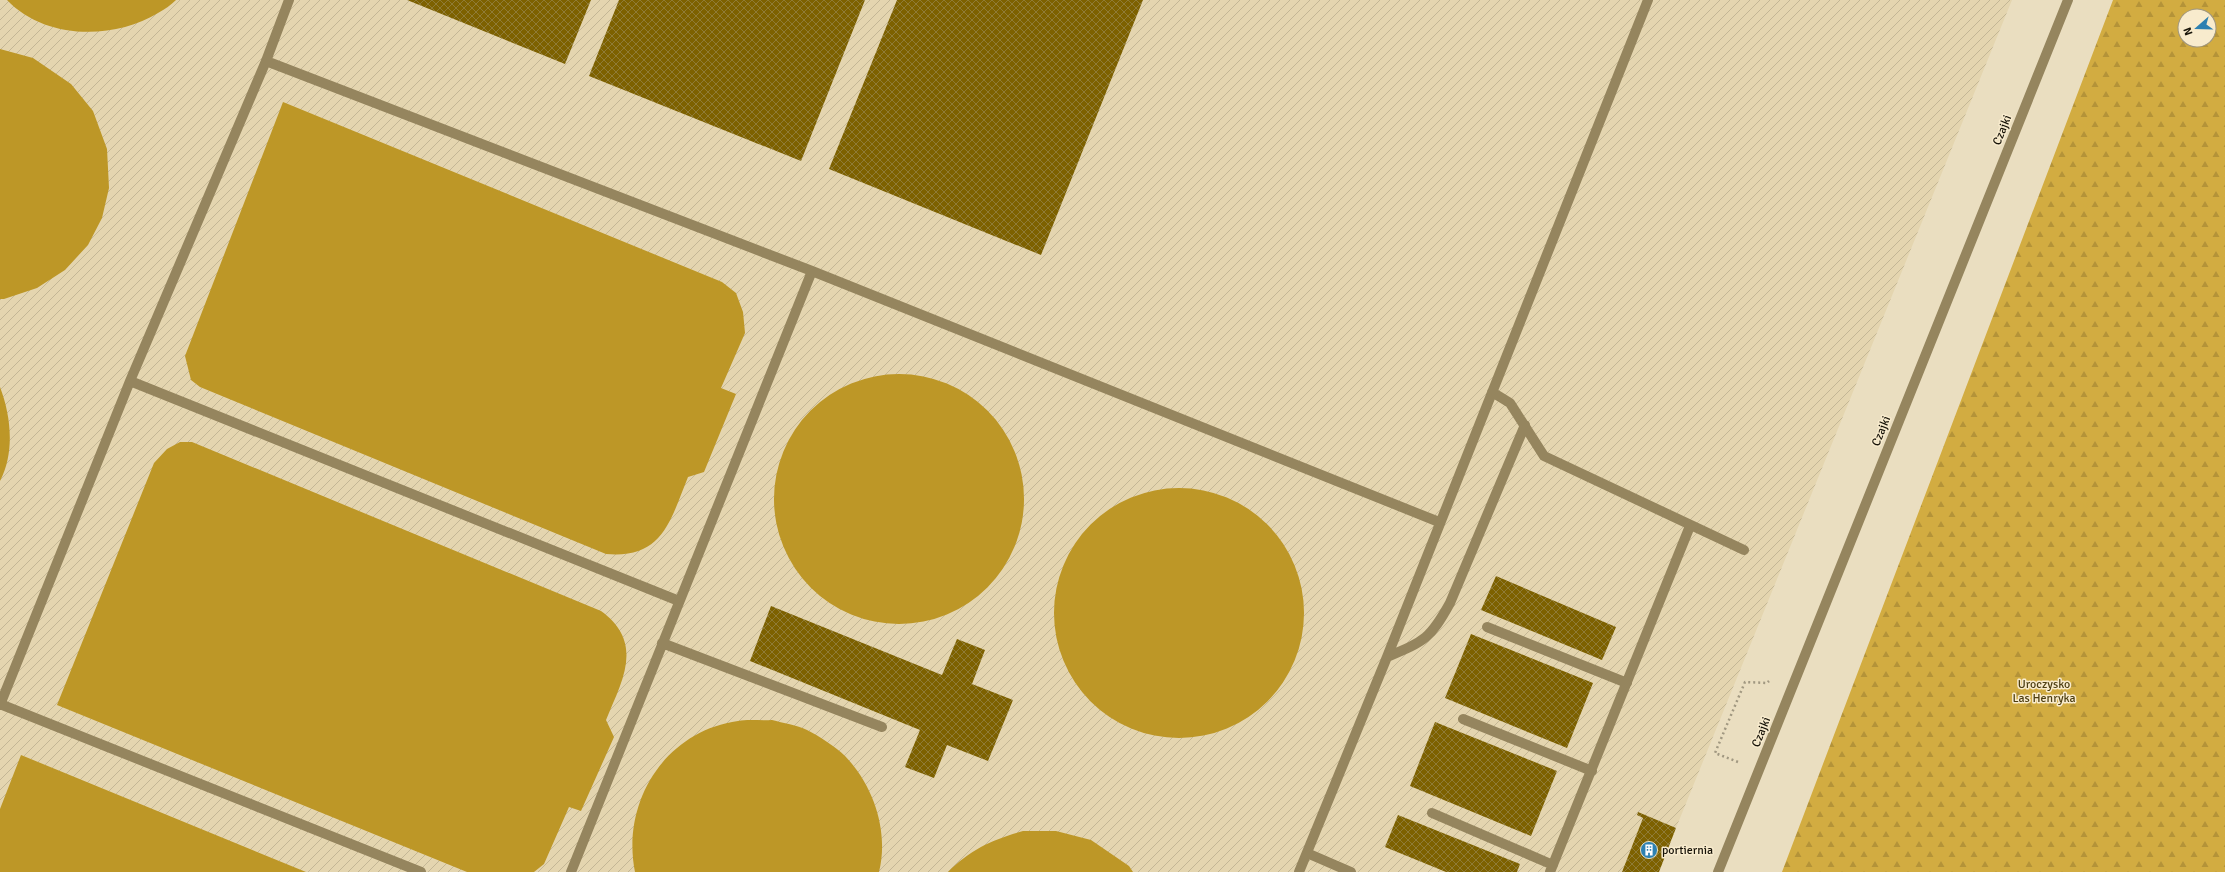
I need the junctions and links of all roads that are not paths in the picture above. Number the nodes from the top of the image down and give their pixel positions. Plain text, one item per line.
1 (289, 0) edge
2 (1648, 0) edge
3 (2068, 0) edge
4 (266, 61) junction
5 (812, 271) junction
6 (130, 381) junction
7 (1492, 392) junction
8 (1525, 425) junction
9 (1439, 522) junction
10 (1690, 526) junction
11 (1744, 550) dead end
12 (679, 601) junction
13 (1487, 627) dead end
14 (662, 643) junction
15 (1387, 657) junction
16 (1627, 683) junction
17 (0, 704) edge
18 (1463, 719) dead end
19 (882, 727) dead end
20 (1592, 771) junction
21 (1432, 813) dead end
22 (1307, 853) junction
23 (1551, 869) edge
24 (421, 872) edge
25 (570, 872) edge
26 (1299, 872) edge
27 (1351, 872) edge
28 (1718, 872) edge

1 - 4 street
2 - 7 street
3 - 28 street, Czajki
4 - 5 street
4 - 6 street
5 - 9 street
5 - 12 street
6 - 12 street
6 - 17 street
7 - 8 street
7 - 9 street
8 - 10 street
8 - 15 street
9 - 15 street
10 - 11 street
10 - 16 street
12 - 14 street
13 - 16 street
14 - 19 street
14 - 25 street
15 - 22 street
16 - 20 street
17 - 24 street
18 - 20 street
20 - 23 street
21 - 23 street
22 - 26 street
22 - 27 street

